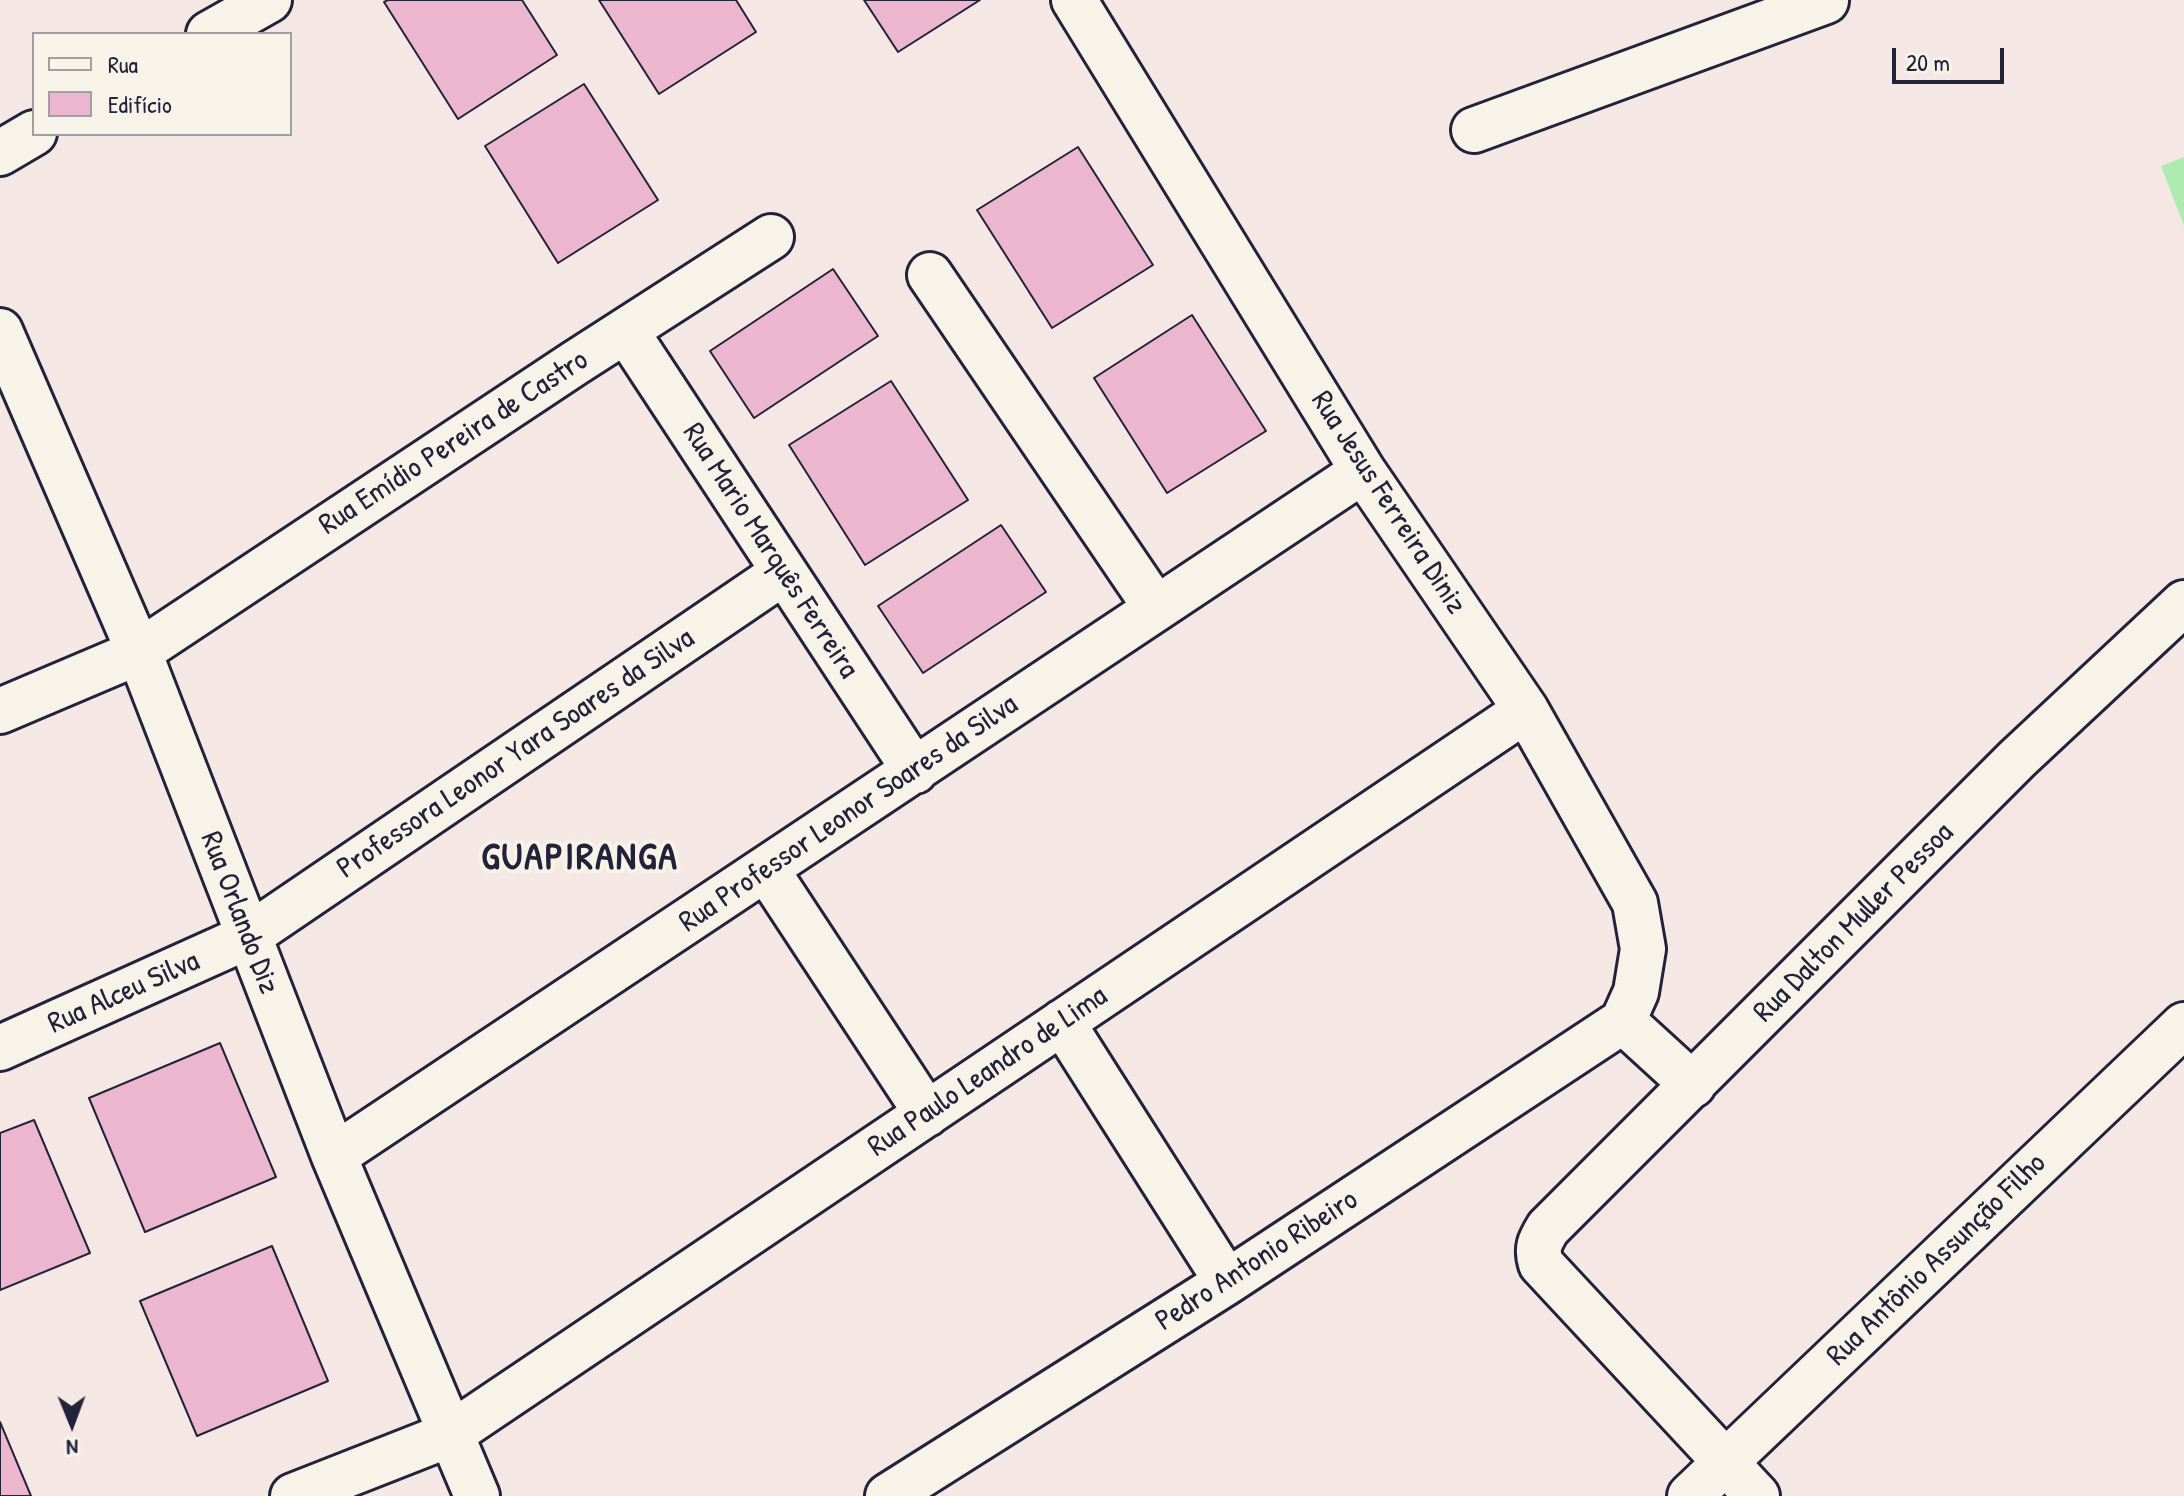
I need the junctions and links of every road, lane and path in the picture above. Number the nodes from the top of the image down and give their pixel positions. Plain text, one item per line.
1 (269, 0) edge
2 (1074, 0) edge
3 (1826, 1) edge
4 (213, 32) edge
5 (1474, 130) dead end
6 (32, 134) edge
7 (0, 153) edge
8 (771, 237) dead end
9 (930, 275) dead end
10 (0, 331) edge
11 (626, 331) junction
12 (1363, 471) junction
13 (784, 572) junction
14 (2184, 603) edge
15 (1156, 608) junction
16 (139, 652) junction
17 (1526, 710) junction
18 (0, 711) edge
19 (915, 771) junction
20 (766, 869) junction
21 (247, 937) junction
22 (1623, 1021) junction
23 (1062, 1022) junction
24 (2184, 1025) edge
25 (0, 1048) edge
26 (1693, 1085) junction
27 (927, 1114) junction
28 (334, 1156) junction
29 (1227, 1282) junction
30 (451, 1434) junction
31 (1726, 1462) junction
32 (293, 1496) edge
33 (477, 1496) edge
34 (888, 1496) edge
35 (1690, 1496) edge
36 (1757, 1496) edge

1 - 4 street
2 - 12 street, Rua Jesus Ferreira Diniz
3 - 5 street
6 - 7 street
8 - 11 street, Rua Emídio Pereira de Castro
9 - 15 street
10 - 16 street, Rua Orlando Diz
11 - 13 street, Rua Mario Marquês Ferreira
11 - 16 street, Rua Emídio Pereira de Castro
12 - 15 street, Rua Professor Leonor Soares da Silva
12 - 17 street, Rua Jesus Ferreira Diniz
13 - 19 street, Rua Mario Marquês Ferreira
13 - 21 street, Professora Leonor Yara Soares da Silva
14 - 26 street, Rua Dalton Muller Pessoa
15 - 19 street, Rua Professor Leonor Soares da Silva
16 - 18 street, Rua Emídio Pereira de Castro
16 - 21 street, Rua Orlando Diz
17 - 22 street, Rua Jesus Ferreira Diniz
17 - 23 street, Rua Paulo Leandro de Lima
19 - 20 street, Rua Professor Leonor Soares da Silva
20 - 27 street
20 - 28 street, Rua Professor Leonor Soares da Silva
21 - 25 street, Rua Alceu Silva
21 - 28 street, Rua Orlando Diz
22 - 26 street
22 - 29 street, Pedro Antonio Ribeiro
23 - 27 street, Rua Paulo Leandro de Lima
23 - 29 street
24 - 31 street, Rua Antônio Assunção Filho
26 - 31 street, Rua Dalton Muller Pessoa
27 - 30 street, Rua Paulo Leandro de Lima
28 - 30 street, Rua Orlando Diz
29 - 34 street, Pedro Antonio Ribeiro
30 - 32 street, Rua Paulo Leandro de Lima
30 - 33 street, Rua Orlando Diz
31 - 35 street, Rua Antônio Assunção Filho
31 - 36 street

